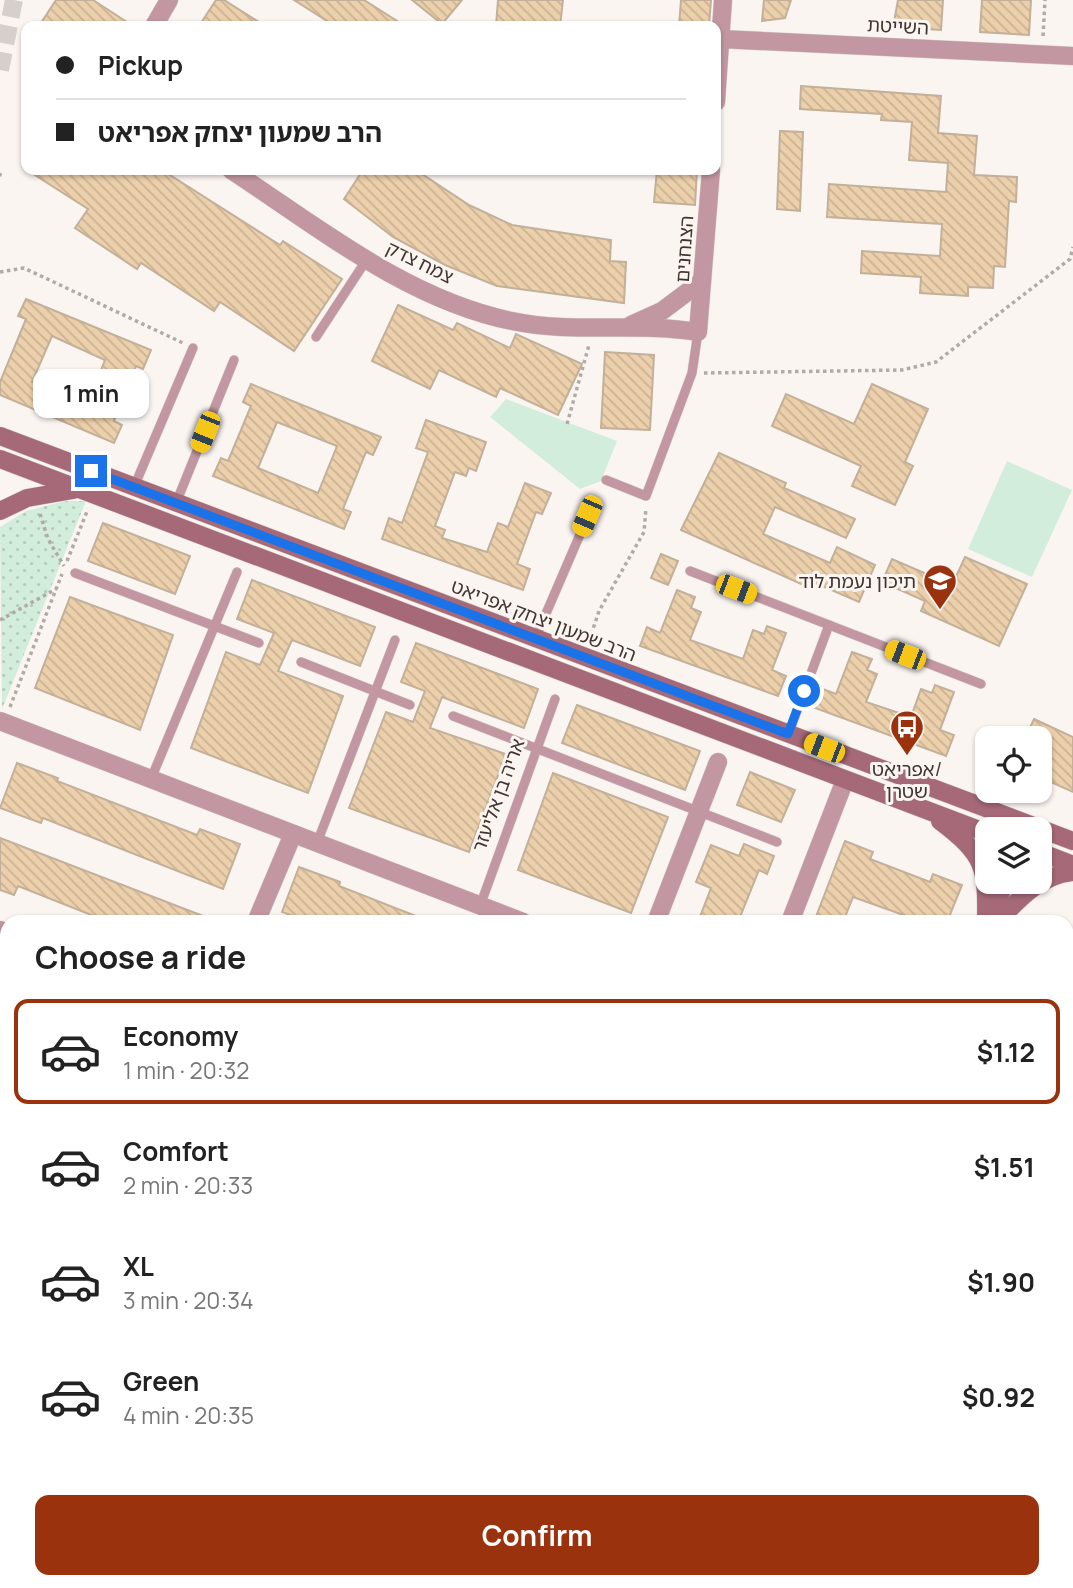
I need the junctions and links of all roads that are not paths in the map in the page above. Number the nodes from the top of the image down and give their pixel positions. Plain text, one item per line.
1 (169, 0) edge
2 (723, 0) edge
3 (157, 21) edge
4 (721, 26) edge
5 (721, 39) edge
6 (1073, 56) edge
7 (240, 175) edge
8 (711, 175) edge
9 (367, 259) junction
10 (702, 281) junction
11 (613, 328) junction
12 (698, 332) junction
13 (316, 337) dead end
14 (192, 348) road end
15 (234, 360) dead end
16 (6, 438) edge
17 (0, 460) edge
18 (607, 480) dead end
19 (134, 487) junction
20 (90, 494) junction
21 (176, 503) junction
22 (0, 511) edge
23 (587, 516) dead end
24 (690, 571) dead end
25 (237, 572) dead end
26 (75, 573) dead end
27 (829, 625) junction
28 (214, 627) junction
29 (535, 639) junction
30 (395, 640) dead end
31 (259, 643) dead end
32 (301, 662) dead end
33 (981, 684) dead end
34 (376, 691) junction
35 (555, 699) dead end
36 (410, 705) dead end
37 (453, 716) dead end
38 (1, 725) edge
39 (788, 734) junction
40 (537, 749) junction
41 (718, 762) dead end
42 (151, 779) junction
43 (845, 780) junction
44 (926, 810) junction
45 (699, 812) junction
46 (1000, 817) edge
47 (975, 828) edge
48 (293, 834) junction
49 (1052, 835) edge
50 (778, 842) dead end
51 (1073, 842) edge
52 (317, 843) junction
53 (1052, 857) edge
54 (1073, 865) edge
55 (1073, 872) edge
56 (1000, 894) edge
57 (480, 906) junction
58 (259, 915) edge
59 (504, 915) edge
60 (659, 915) edge
61 (793, 915) edge
62 (988, 915) edge
63 (991, 915) edge
64 (1004, 915) edge

1 - 3 street
2 - 4 street
5 - 6 street, השייטת
7 - 9 street, צמח צדק
8 - 10 street, הצנחנים
9 - 11 street, צמח צדק
9 - 13 lane
10 - 11 street, צמח צדק
10 - 12 street, הצנחנים
11 - 12 street, צמח צדק
12 - 18 lane
14 - 19 lane
15 - 21 lane
16 - 17 street
16 - 19 street, הרב שמעון יצחק אפריאט
17 - 20 street
19 - 21 street, הרב שמעון יצחק אפריאט
20 - 22 street
20 - 43 street
21 - 29 street, הרב שמעון יצחק אפריאט
23 - 29 lane
24 - 27 lane
25 - 28 lane
26 - 28 lane
27 - 33 lane
27 - 39 lane
28 - 31 lane
28 - 42 lane
29 - 39 street, הרב שמעון יצחק אפריאט
30 - 34 lane
32 - 34 lane
34 - 36 lane
34 - 52 lane
35 - 40 lane, אריה בן אליעזר
37 - 40 lane
38 - 42 street
39 - 46 street, הרב שמעון יצחק אפריאט
40 - 45 lane
40 - 57 lane, אריה בן אליעזר
41 - 45 street
42 - 48 street
43 - 44 street
43 - 61 street
44 - 47 street
44 - 62 street
45 - 50 lane
45 - 60 street
48 - 52 street
48 - 58 street
49 - 51 street, הרב שמעון יצחק אפריאט
52 - 57 street
53 - 54 street
55 - 64 street
56 - 63 street
57 - 59 street

